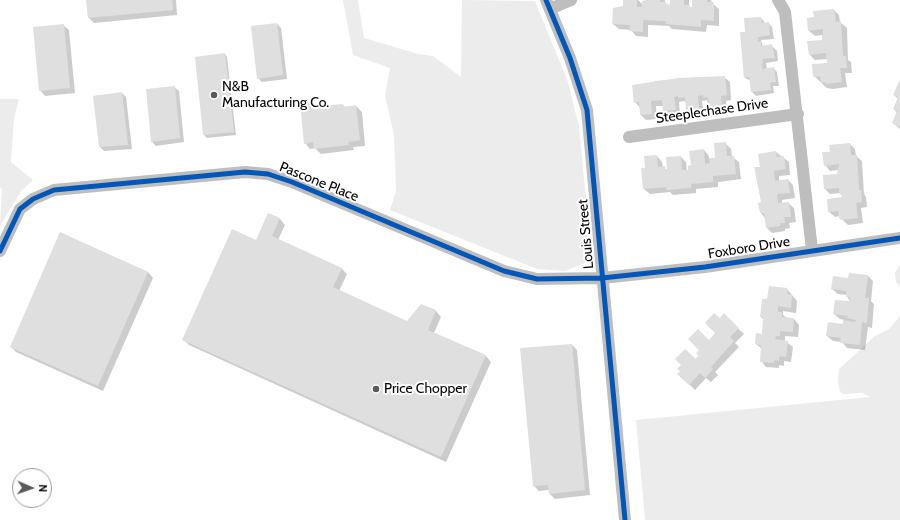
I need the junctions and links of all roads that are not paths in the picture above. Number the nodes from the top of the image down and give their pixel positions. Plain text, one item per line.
1 (571, 0) edge
2 (778, 0) edge
3 (548, 4) edge
4 (798, 114) junction
5 (629, 137) dead end
6 (900, 238) edge
7 (812, 250) junction
8 (0, 251) edge
9 (602, 278) junction
10 (625, 520) edge

1 - 3 street
2 - 4 street
3 - 9 street, Louis Street
4 - 5 street, Steeplechase Drive
4 - 7 street
6 - 7 street, Foxboro Drive
7 - 9 street, Foxboro Drive
8 - 9 street, Pascone Place
9 - 10 street, Louis Street

